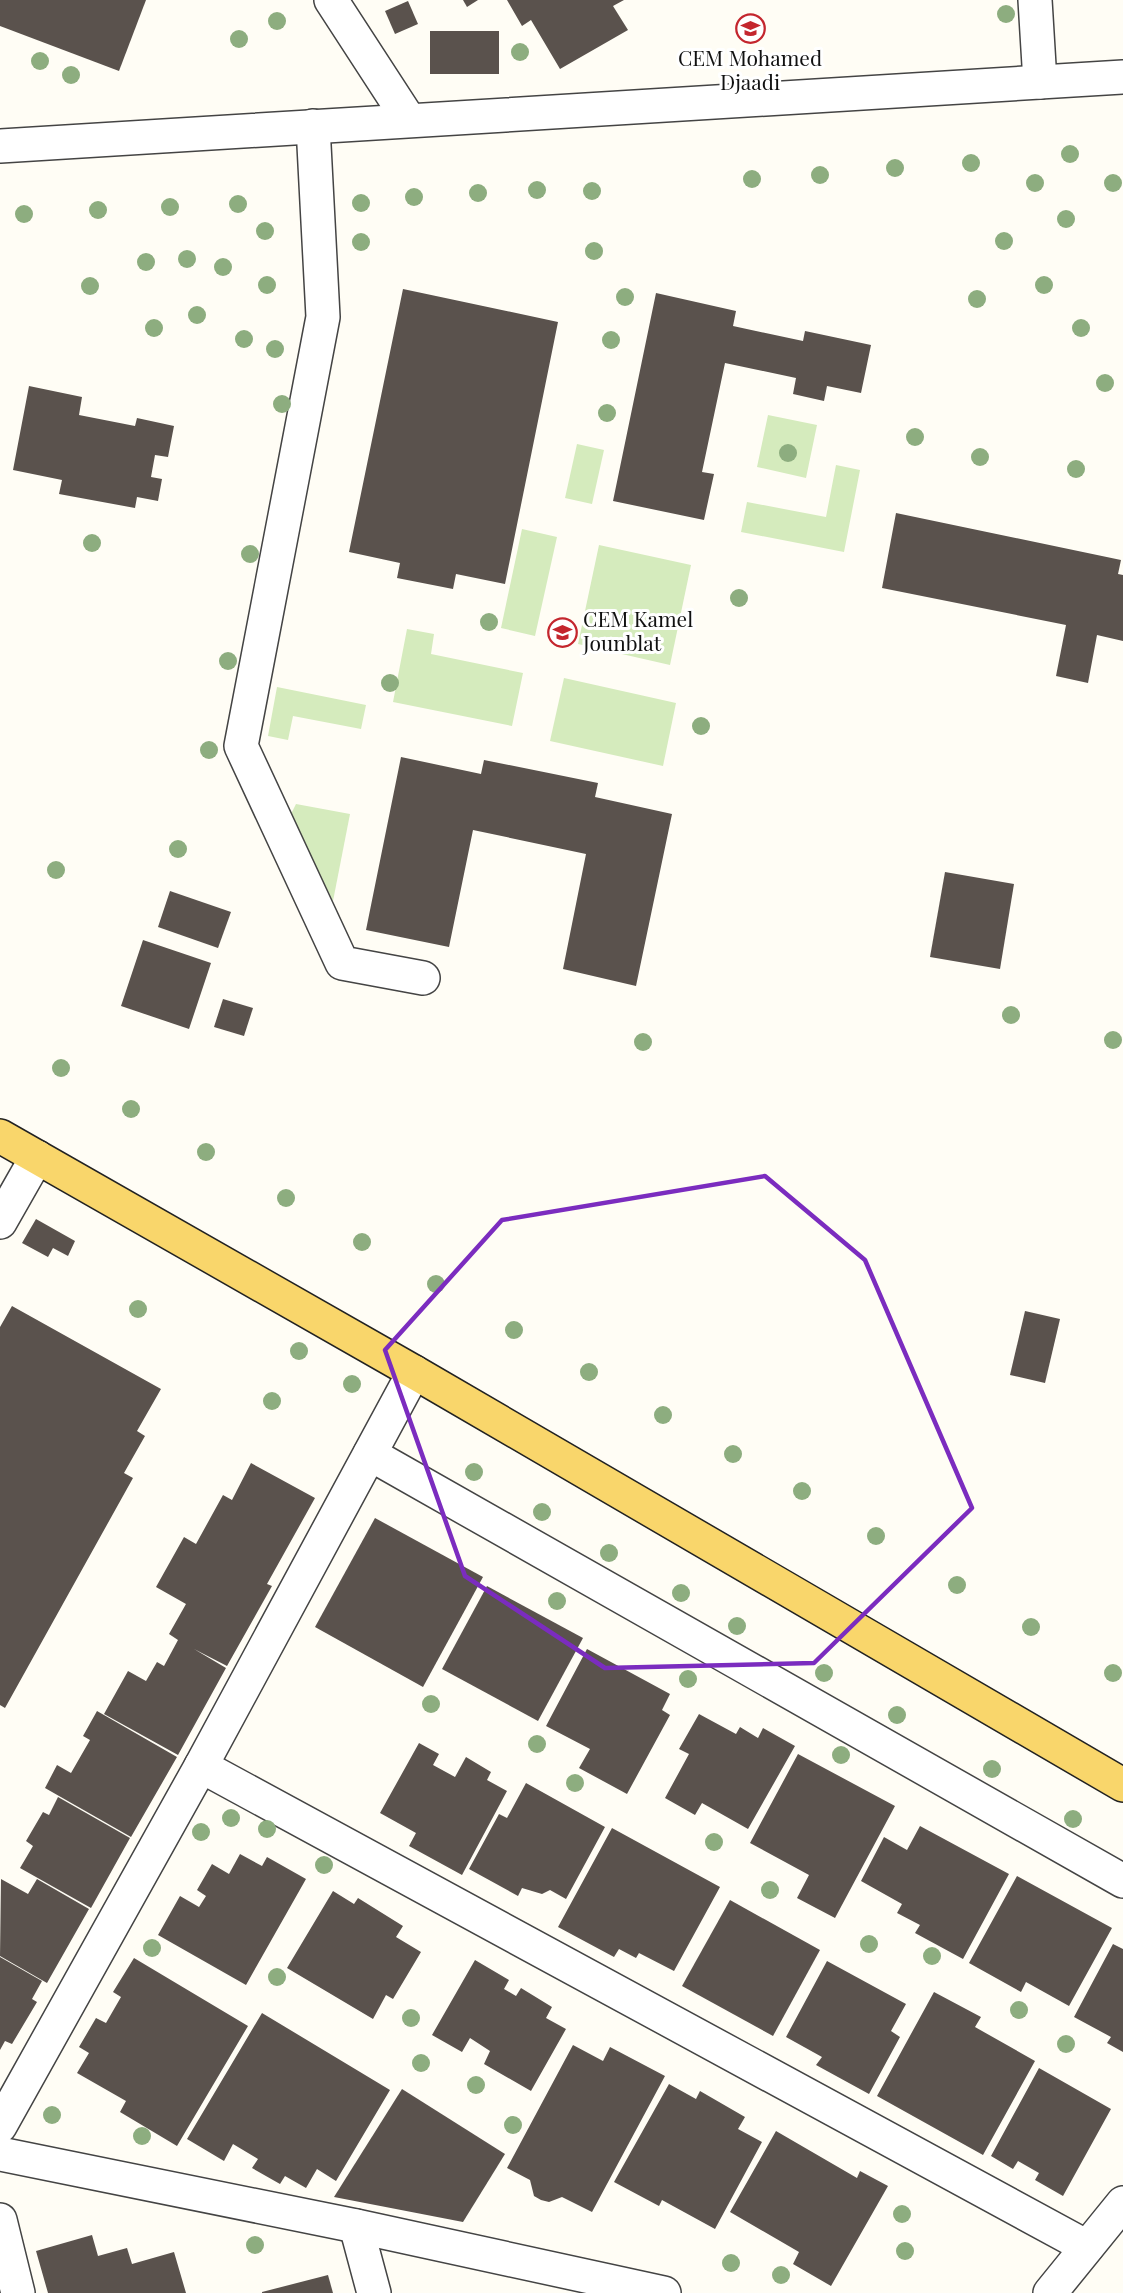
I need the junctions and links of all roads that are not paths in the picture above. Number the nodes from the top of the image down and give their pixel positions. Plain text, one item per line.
1 (331, 0) edge
2 (1035, 0) edge
3 (1123, 77) edge
4 (1040, 82) junction
5 (409, 120) junction
6 (313, 126) junction
7 (0, 146) edge
8 (423, 978) dead end
9 (0, 1136) edge
10 (37, 1157) junction
11 (0, 1222) edge
12 (414, 1372) junction
13 (369, 1454) junction
14 (201, 1766) junction
15 (1123, 1785) edge
16 (1123, 1881) edge
17 (0, 2126) edge
18 (0, 2154) edge
19 (1123, 2203) edge
20 (0, 2220) edge
21 (356, 2226) junction
22 (1087, 2247) junction
23 (18, 2293) edge
24 (374, 2293) edge
25 (664, 2293) edge
26 (1050, 2293) edge

1 - 5 street
2 - 4 street
3 - 4 street
4 - 5 street
5 - 6 street
6 - 7 street
6 - 8 street
9 - 10 main road
10 - 11 street
10 - 12 main road
12 - 13 street
12 - 15 main road
13 - 14 street
13 - 16 street
14 - 17 street
14 - 22 street
18 - 21 street
19 - 22 street
20 - 23 street
21 - 24 street
21 - 25 street
22 - 26 street

